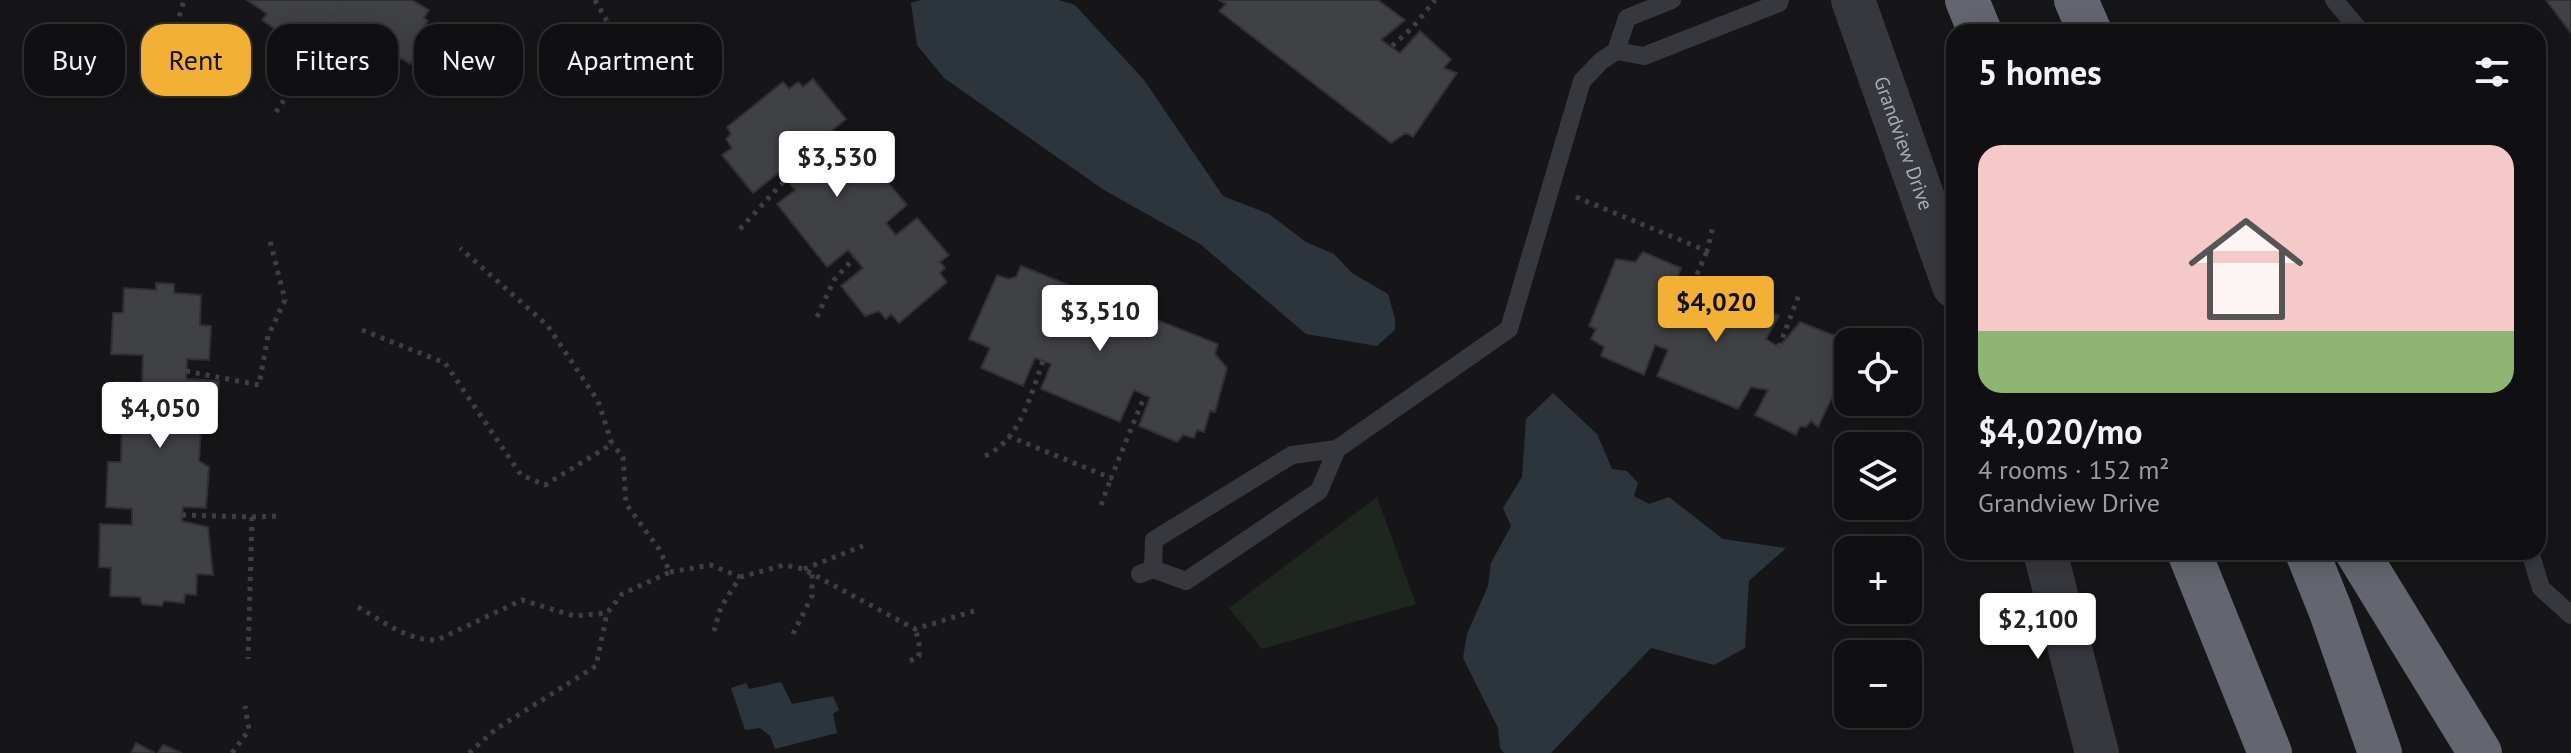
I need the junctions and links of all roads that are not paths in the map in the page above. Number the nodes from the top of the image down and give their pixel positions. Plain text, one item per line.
1 (1672, 0) edge
2 (1780, 0) edge
3 (1853, 0) edge
4 (1967, 0) edge
5 (2076, 0) edge
6 (2334, 0) edge
7 (1977, 24) edge
8 (2086, 24) edge
9 (2354, 24) edge
10 (1616, 51) junction
11 (1946, 263) edge
12 (1337, 449) junction
13 (2047, 560) edge
14 (2178, 560) edge
15 (2192, 560) edge
16 (2310, 560) edge
17 (2362, 560) edge
18 (2532, 560) edge
19 (2571, 615) edge
20 (2097, 753) edge
21 (2239, 753) edge
22 (2270, 753) edge
23 (2380, 753) edge
24 (2480, 753) edge

1 - 10 lane
2 - 10 lane
3 - 11 street, Grandview Drive
4 - 7 highway
5 - 8 highway
6 - 9 lane
10 - 12 lane
12 - 12 lane
13 - 20 street
14 - 21 highway
15 - 22 highway
16 - 23 highway
17 - 24 highway
18 - 19 lane

